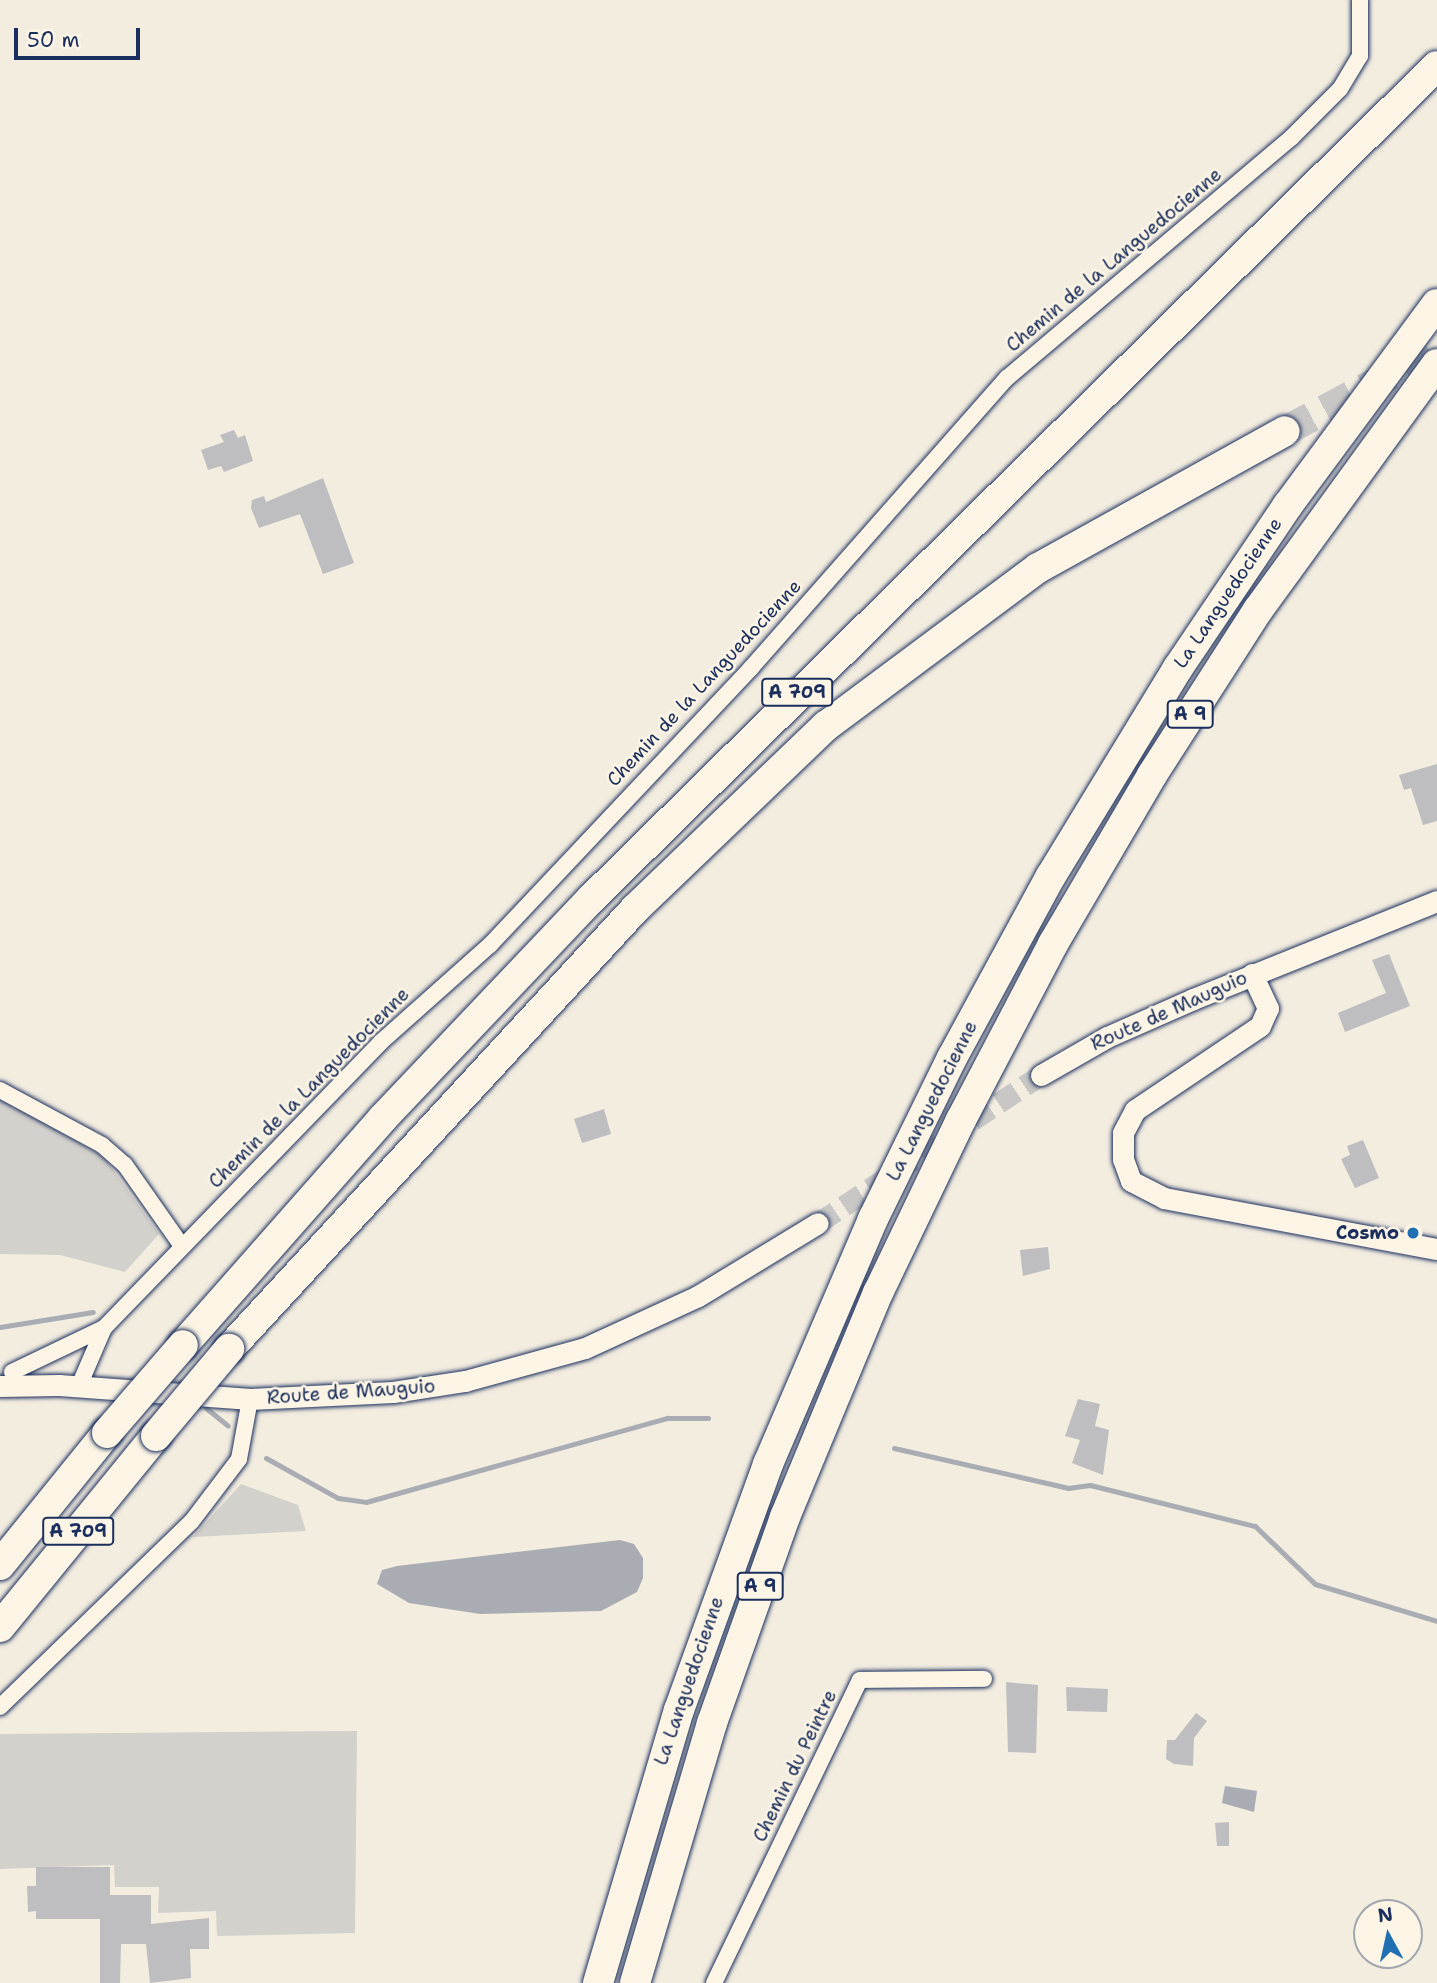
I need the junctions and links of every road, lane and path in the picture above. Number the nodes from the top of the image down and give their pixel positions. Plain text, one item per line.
1 (1360, 0) edge
2 (1437, 66) edge
3 (1437, 304) edge
4 (1437, 364) edge
5 (1285, 431) tunnel mouth
6 (1437, 901) edge
7 (1252, 974) junction
8 (1041, 1075) tunnel mouth
9 (0, 1090) edge
10 (818, 1223) tunnel mouth
11 (182, 1246) junction
12 (1437, 1250) edge
13 (104, 1328) junction
14 (4, 1377) edge
15 (69, 1385) junction
16 (250, 1399) junction
17 (0, 1565) edge
18 (0, 1627) edge
19 (984, 1679) dead end
20 (0, 1707) edge
21 (598, 1983) edge
22 (635, 1983) edge
23 (714, 1983) edge

1 - 11 street, Chemin de la Languedocienne
2 - 17 highway, A 709, bridge
3 - 21 highway, La Languedocienne / A 9
4 - 22 highway, La Languedocienne / A 9
5 - 18 highway, A 709, bridge
6 - 7 street, Route de Mauguio
7 - 8 street, Route de Mauguio
7 - 12 street
9 - 11 street
10 - 16 street, Route de Mauguio
11 - 13 street, Chemin de la Languedocienne
13 - 14 street, Chemin de la Languedocienne
13 - 15 street, Chemin de la Languedocienne
14 - 15 street, Route de Mauguio
15 - 16 street, Route de Mauguio
16 - 20 street
19 - 23 street, Chemin du Peintre

